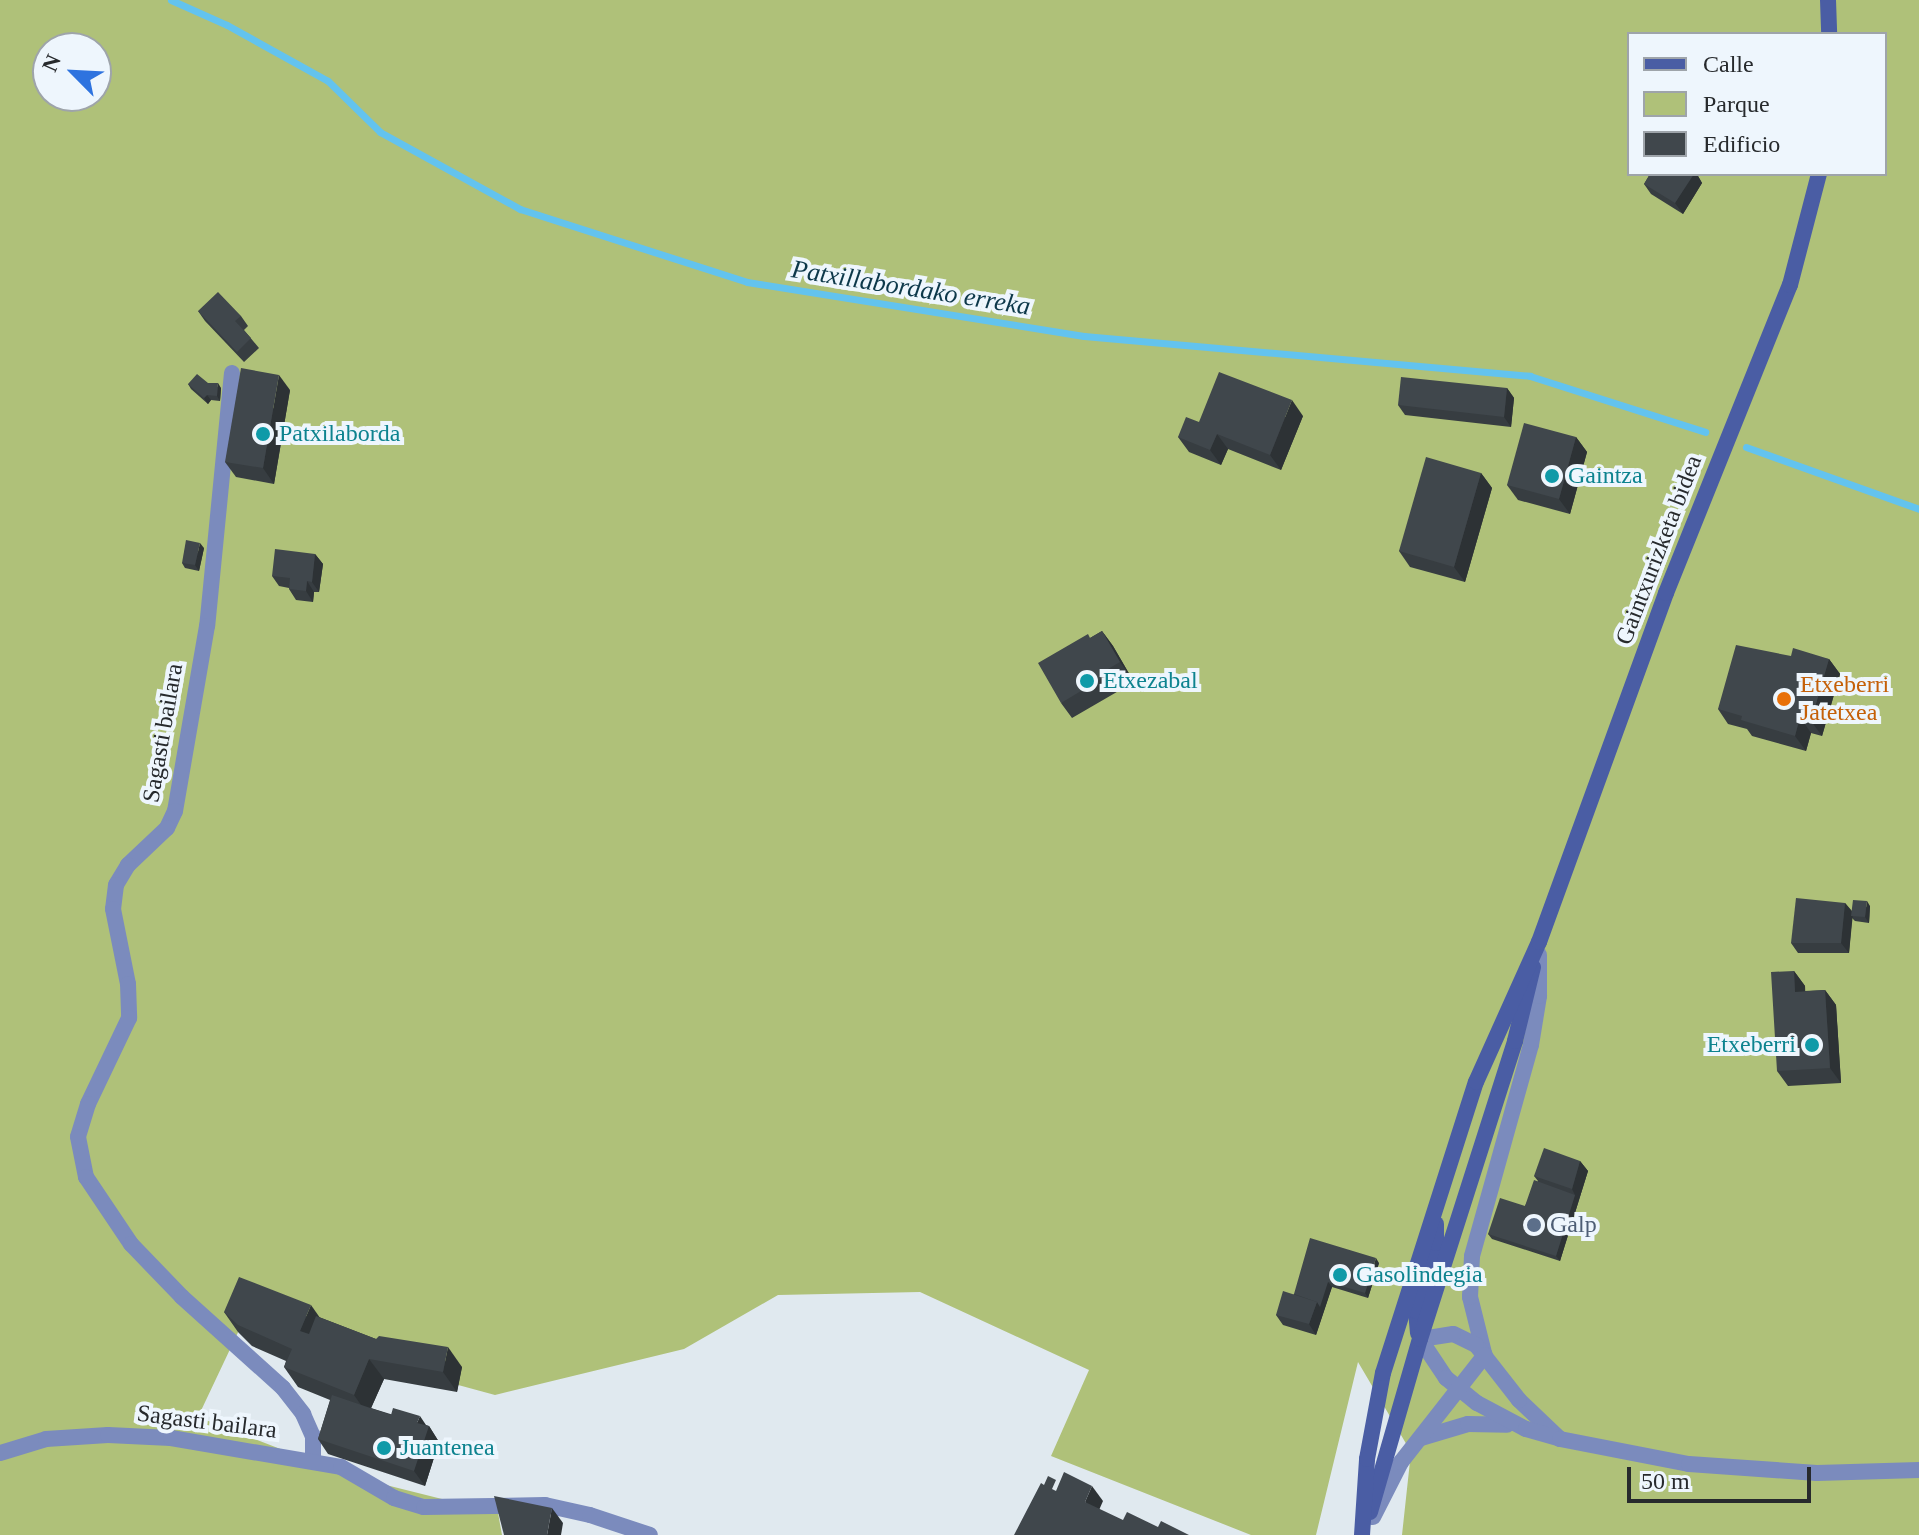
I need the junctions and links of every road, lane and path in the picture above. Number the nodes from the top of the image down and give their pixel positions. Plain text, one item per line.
1 (1828, 0) edge
2 (1829, 32) edge
3 (1818, 176) edge
4 (232, 373) dead end
5 (1539, 942) junction
6 (1436, 1205) junction
7 (1420, 1339) junction
8 (1485, 1355) junction
9 (1383, 1373) junction
10 (1458, 1389) junction
11 (1526, 1429) junction
12 (1560, 1439) junction
13 (1416, 1441) junction
14 (0, 1453) edge
15 (313, 1460) junction
16 (1919, 1470) edge
17 (650, 1535) edge
18 (1364, 1535) edge

1 - 2 main road
3 - 5 main road, Gaintxurizketa bidea
4 - 15 street, Sagasti bailara
5 - 6 main road, Gaintxurizketa bidea
5 - 7 main road, Gaintxurizketa bidea
5 - 8 street
6 - 7 main road, Gaintxurizketa bidea
6 - 9 main road, Gaintxurizketa bidea
7 - 8 street
7 - 9 main road
7 - 10 street
7 - 18 main road, Gaintxurizketa bidea
8 - 10 street
8 - 12 street
9 - 18 main road, Gaintxurizketa bidea
10 - 11 street
10 - 13 street
11 - 12 street
11 - 13 street
12 - 16 street
13 - 18 street
14 - 15 street, Sagasti bailara
15 - 17 street, Sagasti bailara

